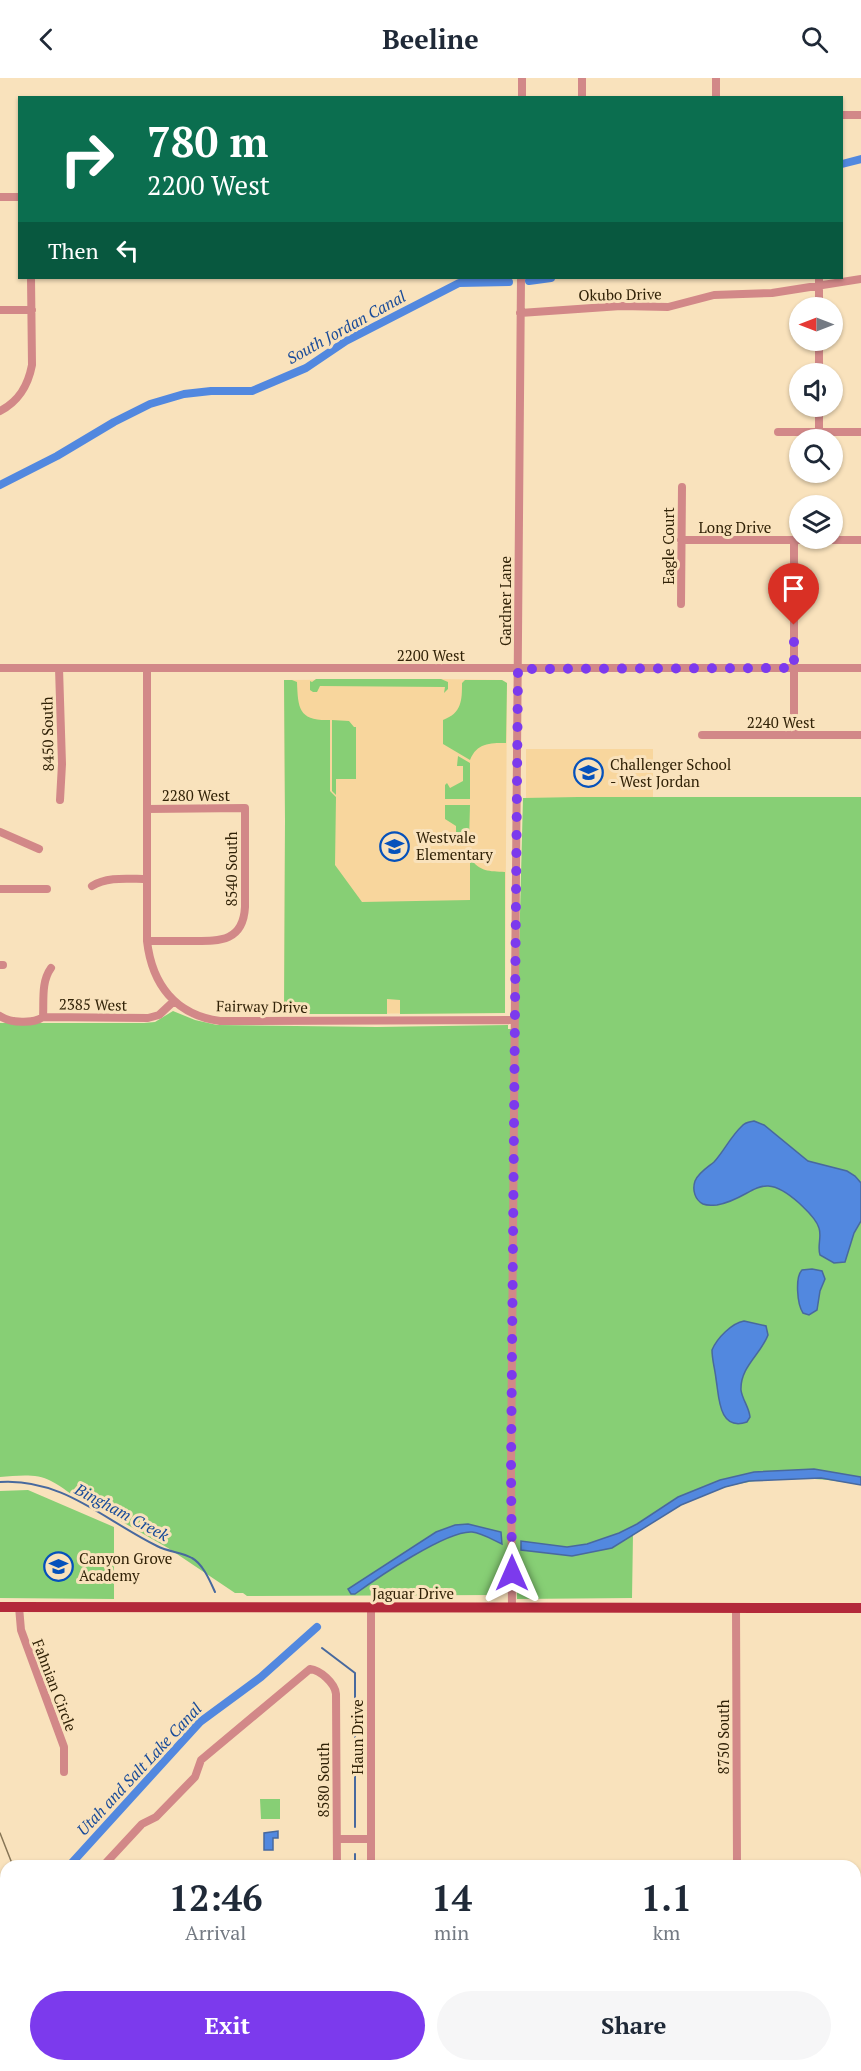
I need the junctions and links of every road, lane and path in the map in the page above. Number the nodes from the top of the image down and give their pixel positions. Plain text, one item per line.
1 (522, 78) edge
2 (582, 78) edge
3 (716, 78) edge
4 (522, 96) edge
5 (582, 96) edge
6 (716, 96) edge
7 (843, 115) edge
8 (861, 115) edge
9 (0, 197) edge
10 (18, 197) edge
11 (32, 279) edge
12 (521, 279) edge
13 (861, 279) edge
14 (819, 282) edge
15 (0, 310) edge
16 (32, 310) junction
17 (520, 313) junction
18 (0, 411) edge
19 (778, 432) dead end
20 (789, 432) edge
21 (843, 432) edge
22 (861, 432) edge
23 (682, 488) dead end
24 (681, 540) junction
25 (789, 540) edge
26 (843, 540) edge
27 (861, 540) edge
28 (794, 549) edge
29 (681, 604) dead end
30 (0, 668) edge
31 (59, 668) junction
32 (147, 668) junction
33 (794, 668) junction
34 (861, 668) edge
35 (518, 669) junction
36 (702, 735) dead end
37 (795, 735) junction
38 (861, 735) edge
39 (60, 800) dead end
40 (244, 808) joint
41 (147, 809) junction
42 (0, 832) edge
43 (39, 849) dead end
44 (147, 879) junction
45 (92, 886) dead end
46 (0, 889) edge
47 (47, 889) dead end
48 (147, 941) junction
49 (51, 968) dead end
50 (174, 1000) junction
51 (43, 1017) junction
52 (4, 1018) edge
53 (515, 1020) junction
54 (0, 1607) edge
55 (19, 1607) junction
56 (370, 1608) junction
57 (512, 1608) junction
58 (736, 1608) junction
59 (861, 1608) edge
60 (64, 1772) dead end
61 (337, 1839) junction
62 (371, 1839) junction
63 (109, 1860) edge
64 (337, 1860) edge
65 (371, 1860) edge
66 (737, 1860) edge

1 - 4 street
2 - 5 street
3 - 6 street
7 - 8 street
9 - 10 street
11 - 16 street
12 - 17 street, Gardner Lane
13 - 14 street, Okubo Drive
14 - 17 street, Okubo Drive
15 - 16 street
16 - 18 street
17 - 35 street, Gardner Lane
19 - 20 street
21 - 22 street
23 - 24 street, Eagle Court
24 - 25 street, Long Drive
24 - 29 street, Eagle Court
26 - 27 street, Long Drive
28 - 33 street
30 - 31 street, 2200 West
31 - 32 street, 2200 West
31 - 39 street, 8450 South
32 - 35 street, 2200 West
32 - 41 street, Fairway Drive
33 - 34 street, 2200 West
33 - 35 street, 2200 West
33 - 37 street
35 - 53 street, Gardner Lane
36 - 37 street, 2240 West
37 - 38 street, 2240 West
40 - 41 street, 2280 West
40 - 48 street, 8540 South
41 - 44 street, Fairway Drive
42 - 43 street
44 - 45 street
44 - 48 street, Fairway Drive
46 - 47 street
48 - 50 street, Fairway Drive
49 - 51 street
50 - 51 street, 2385 West
50 - 53 street, Fairway Drive
51 - 52 street, 2385 West
53 - 57 street, Gardner Lane
54 - 55 main road, Jaguar Drive
55 - 56 main road, Jaguar Drive
55 - 60 street, Fahnian Circle
56 - 57 main road, Jaguar Drive
56 - 62 street, Haun Drive
57 - 58 main road, Jaguar Drive
58 - 59 main road, Jaguar Drive
58 - 66 street, 8750 South
61 - 62 street
61 - 63 street, 8580 South
61 - 64 street, 8580 South
62 - 65 street, Haun Drive

